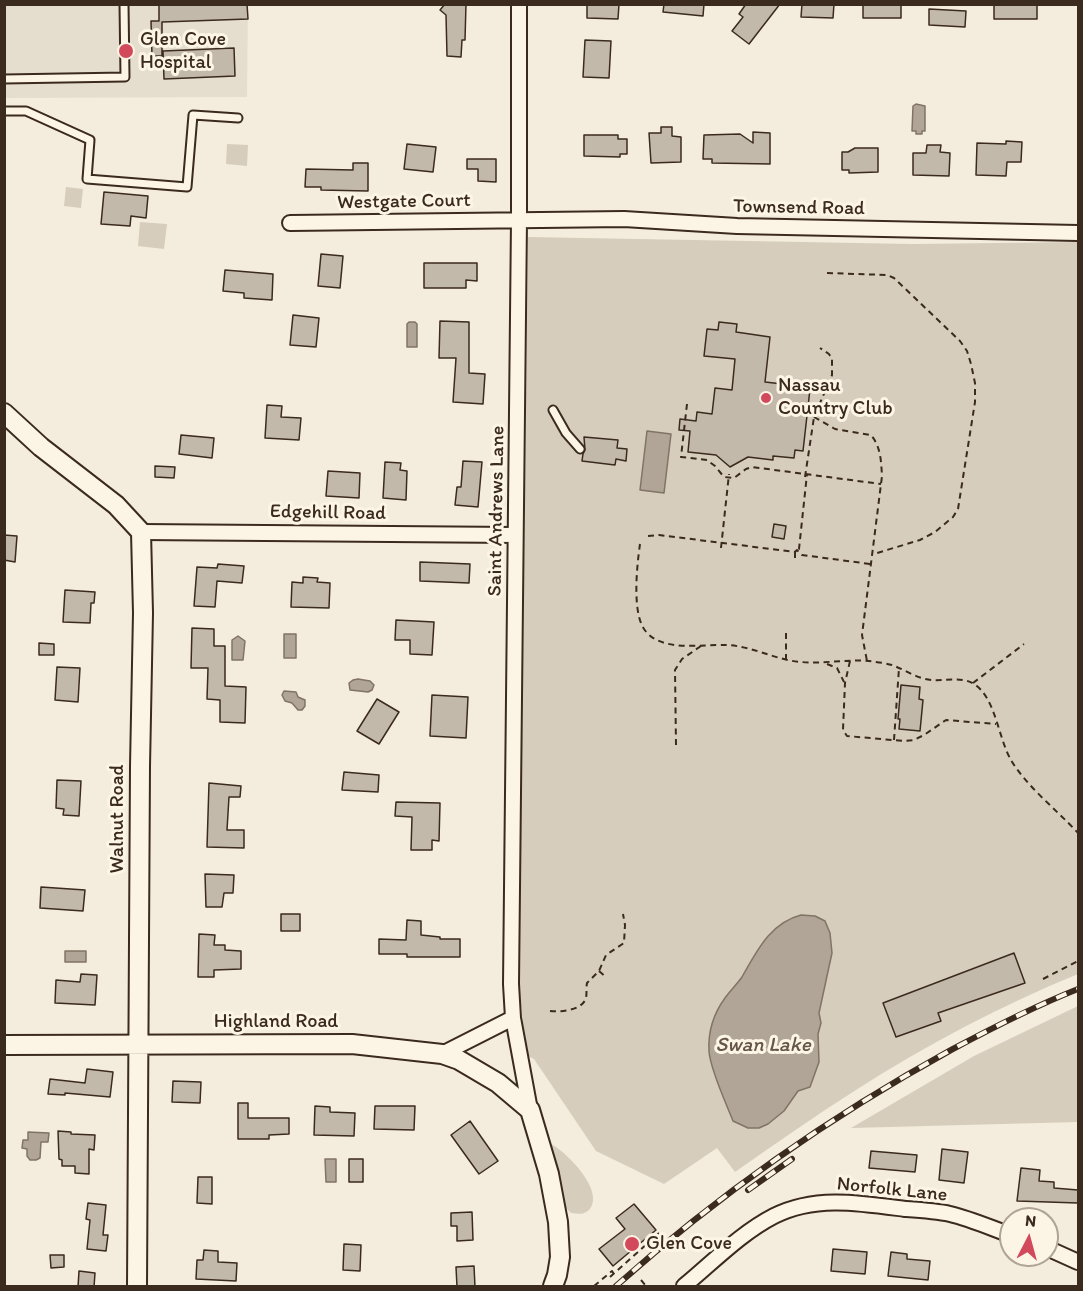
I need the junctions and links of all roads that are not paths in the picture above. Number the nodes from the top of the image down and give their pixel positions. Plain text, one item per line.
1 (124, 4) edge
2 (519, 4) edge
3 (4, 79) edge
4 (4, 111) edge
5 (238, 118) dead end
6 (519, 220) junction
7 (290, 223) dead end
8 (1078, 233) edge
9 (554, 410) dead end
10 (4, 413) edge
11 (580, 449) dead end
12 (141, 532) junction
13 (515, 535) junction
14 (513, 1018) junction
15 (140, 1044) junction
16 (4, 1045) edge
17 (442, 1054) junction
18 (530, 1110) junction
19 (999, 1231) edge
20 (1059, 1253) edge
21 (1078, 1262) edge
22 (137, 1287) edge
23 (552, 1287) edge
24 (684, 1287) edge

1 - 3 lane
2 - 6 street, Saint Andrews Lane
4 - 5 lane
6 - 7 street, Westgate Court
6 - 8 street, Townsend Road
6 - 13 street, Saint Andrews Lane
9 - 11 lane
10 - 12 street
12 - 13 street, Edgehill Road
12 - 15 street, Walnut Road
13 - 14 street, Saint Andrews Lane
14 - 17 street
14 - 18 street, Saint Andrews Lane
15 - 16 street, Highland Road
15 - 17 street, Highland Road
15 - 22 street, Walnut Road
17 - 18 street, Highland Road
18 - 23 street
19 - 24 street, Norfolk Lane
20 - 21 street

